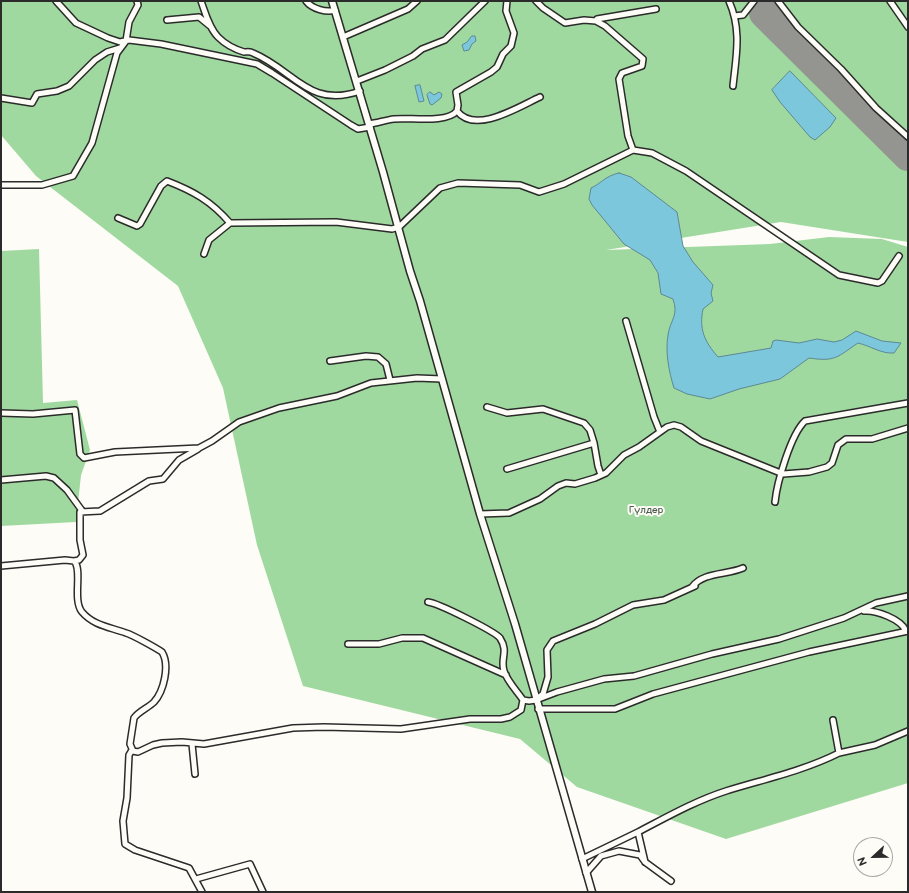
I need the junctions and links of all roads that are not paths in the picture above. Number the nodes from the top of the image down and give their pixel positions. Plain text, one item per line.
1 (56, 1) edge
2 (137, 1) edge
3 (201, 1) edge
4 (306, 1) edge
5 (332, 1) edge
6 (417, 1) edge
7 (508, 1) edge
8 (536, 1) edge
9 (729, 1) edge
10 (754, 1) edge
11 (778, 1) edge
12 (890, 1) edge
13 (482, 2) edge
14 (656, 9) dead end
15 (335, 10) junction
16 (734, 16) junction
17 (167, 20) dead end
18 (596, 21) junction
19 (908, 27) edge
20 (212, 28) junction
21 (343, 37) junction
22 (126, 41) junction
23 (120, 48) junction
24 (357, 81) junction
25 (733, 86) dead end
26 (360, 91) junction
27 (540, 97) dead end
28 (1, 98) edge
29 (457, 111) junction
30 (370, 126) junction
31 (908, 137) edge
32 (633, 150) junction
33 (1, 185) edge
34 (118, 218) dead end
35 (230, 223) junction
36 (399, 227) junction
37 (204, 254) dead end
38 (899, 256) dead end
39 (626, 321) dead end
40 (330, 361) dead end
41 (442, 378) junction
42 (390, 380) junction
43 (908, 403) edge
44 (487, 407) dead end
45 (1, 413) edge
46 (908, 428) edge
47 (660, 432) junction
48 (594, 443) junction
49 (199, 448) junction
50 (507, 469) dead end
51 (780, 473) junction
52 (601, 475) junction
53 (1, 480) edge
54 (775, 502) dead end
55 (83, 512) junction
56 (480, 514) junction
57 (74, 561) junction
58 (1, 566) edge
59 (744, 568) dead end
60 (908, 596) edge
61 (428, 602) dead end
62 (862, 611) junction
63 (907, 631) edge
64 (348, 644) dead end
65 (506, 675) junction
66 (522, 700) junction
67 (536, 700) junction
68 (538, 709) junction
69 (833, 720) dead end
70 (908, 731) edge
71 (192, 744) junction
72 (132, 750) junction
73 (839, 753) junction
74 (196, 774) dead end
75 (638, 832) junction
76 (582, 859) junction
77 (645, 862) junction
78 (586, 874) junction
79 (196, 879) junction
80 (671, 881) dead end
81 (202, 892) edge
82 (263, 892) edge
83 (592, 892) edge

1 - 22 street
2 - 22 street
3 - 20 street
4 - 15 street
5 - 15 main road
6 - 21 street
7 - 29 street
8 - 18 street
9 - 16 street
10 - 16 street
11 - 31 street
12 - 19 street
13 - 24 street
14 - 18 street
15 - 21 main road
16 - 25 street
17 - 20 street
18 - 32 street
20 - 26 street
21 - 24 main road
22 - 23 street
22 - 30 street
23 - 28 street
23 - 33 street
24 - 26 main road
26 - 30 main road
27 - 29 street
29 - 30 street
30 - 36 main road
32 - 36 street
32 - 38 street
34 - 35 street
35 - 36 street
35 - 37 street
36 - 41 main road
39 - 47 street
40 - 42 street
41 - 42 street
41 - 56 main road
42 - 49 street
43 - 51 street
44 - 48 street
45 - 49 street
46 - 51 street
47 - 51 street
47 - 52 street
48 - 50 street
48 - 52 street
49 - 55 street
51 - 54 street
52 - 56 street
53 - 55 street
55 - 57 street
56 - 67 main road
57 - 58 street
57 - 72 street
59 - 67 street
60 - 62 street
61 - 65 street
62 - 63 street
62 - 67 street
63 - 68 street
64 - 65 street
65 - 66 street
66 - 67 street
66 - 71 street
67 - 68 main road
68 - 76 main road
69 - 73 street
70 - 73 street
71 - 72 street
71 - 74 street
72 - 79 street
73 - 75 street
75 - 76 street
75 - 77 street
76 - 78 main road
77 - 78 street
77 - 80 street
78 - 83 main road
79 - 81 street
79 - 82 street

